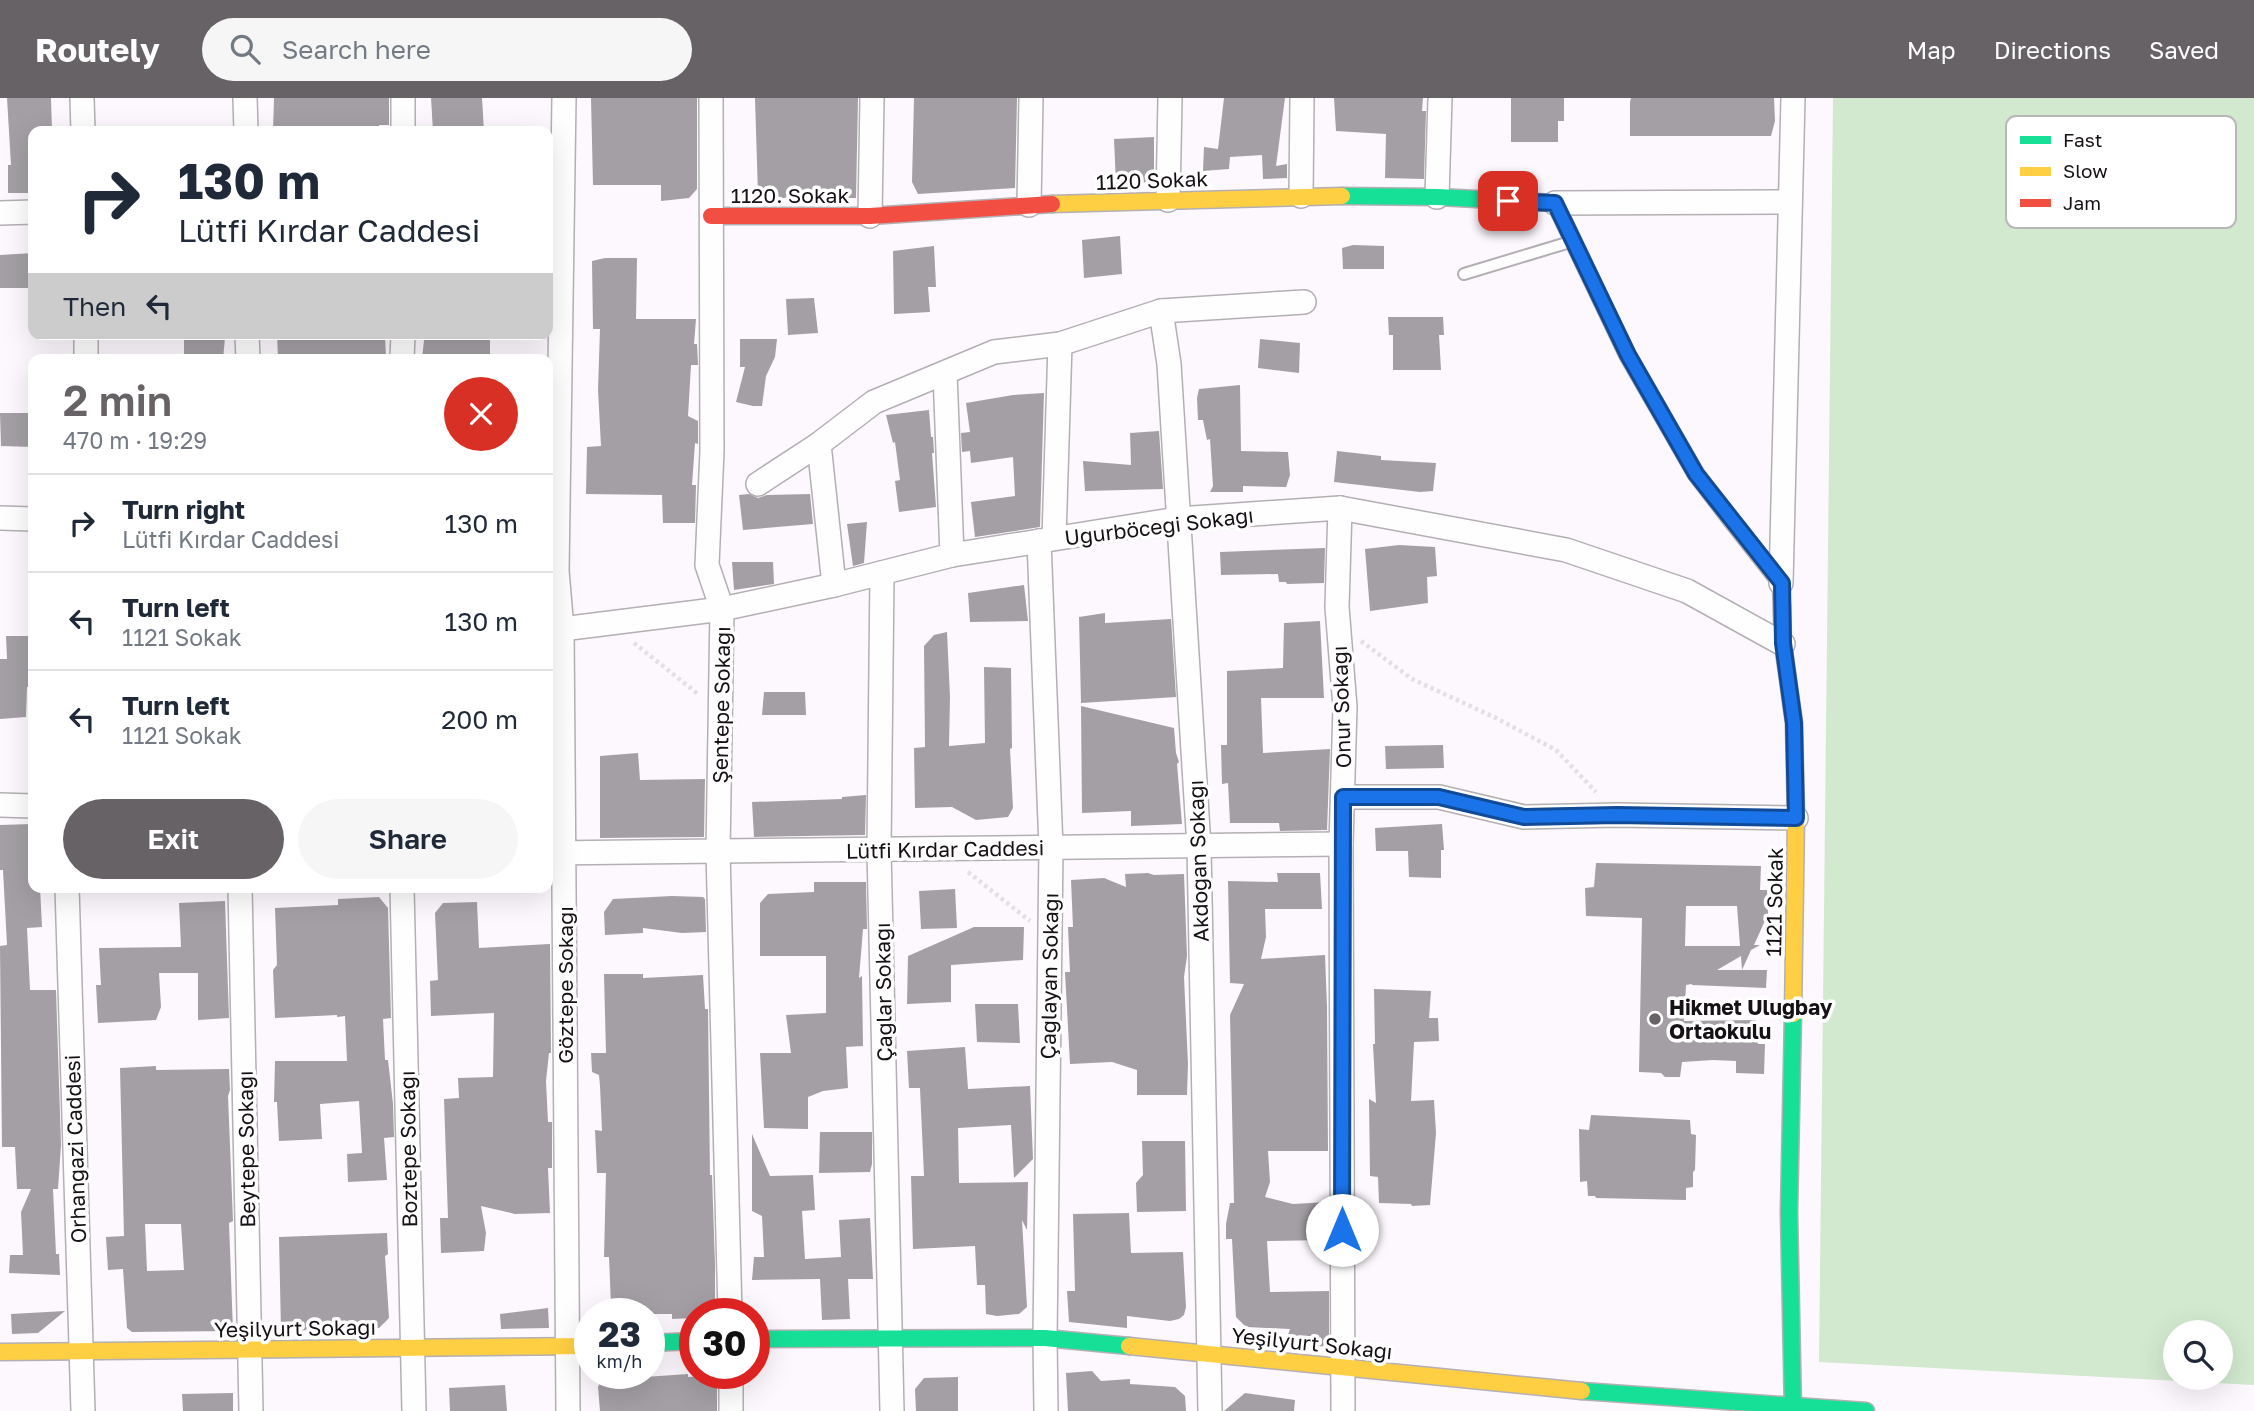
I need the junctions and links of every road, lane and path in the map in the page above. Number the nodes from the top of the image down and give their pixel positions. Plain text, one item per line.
1 (82, 98) edge
2 (245, 98) edge
3 (403, 98) edge
4 (564, 98) edge
5 (711, 98) edge
6 (872, 98) edge
7 (1031, 98) edge
8 (1170, 98) edge
9 (1302, 98) edge
10 (1440, 98) edge
11 (1793, 98) edge
12 (83, 126) edge
13 (246, 126) edge
14 (403, 126) edge
15 (1301, 196) junction
16 (1437, 197) junction
17 (1168, 200) junction
18 (1790, 202) junction
19 (1555, 203) junction
20 (1029, 205) junction
21 (28, 212) edge
22 (0, 213) edge
23 (711, 216) junction
24 (870, 216) junction
25 (1573, 241) junction
26 (1464, 274) dead end
27 (1304, 302) dead end
28 (1161, 311) junction
29 (1060, 344) junction
30 (945, 373) junction
31 (819, 444) junction
32 (758, 484) dead end
33 (1340, 508) junction
34 (0, 518) edge
35 (28, 519) edge
36 (1178, 519) junction
37 (553, 532) edge
38 (1046, 540) junction
39 (952, 555) junction
40 (882, 573) junction
41 (553, 577) edge
42 (1782, 583) junction
43 (834, 585) junction
44 (722, 609) junction
45 (608, 622) junction
46 (1338, 624) junction
47 (562, 629) junction
48 (1783, 643) junction
49 (721, 712) junction
50 (1343, 797) junction
51 (0, 805) edge
52 (28, 806) edge
53 (1617, 815) junction
54 (1796, 818) junction
55 (1341, 845) junction
56 (1199, 847) junction
57 (1051, 848) junction
58 (879, 850) junction
59 (719, 852) junction
60 (556, 853) edge
61 (67, 893) edge
62 (240, 893) edge
63 (402, 893) edge
64 (576, 1298) edge
65 (730, 1298) edge
66 (891, 1337) junction
67 (1045, 1338) junction
68 (770, 1339) edge
69 (574, 1346) edge
70 (413, 1348) junction
71 (250, 1350) junction
72 (82, 1351) junction
73 (0, 1352) edge
74 (1209, 1354) junction
75 (1343, 1368) junction
76 (574, 1372) edge
77 (731, 1389) edge
78 (1793, 1409) edge
79 (83, 1411) edge
80 (251, 1411) edge
81 (414, 1411) edge
82 (568, 1411) edge
83 (731, 1411) edge
84 (892, 1411) edge
85 (1046, 1411) edge
86 (1210, 1411) edge
87 (1343, 1411) edge
88 (1866, 1411) edge

1 - 12 street
2 - 13 street
3 - 14 street
4 - 37 street, Göztepe Sokağı
5 - 23 street, Şentepe Sokağı
6 - 24 street
7 - 20 street
8 - 17 street
9 - 15 street
10 - 16 street
11 - 18 street
15 - 16 street, 1120 Sokak
15 - 17 street, 1120 Sokak
16 - 19 street
17 - 20 street, 1120 Sokak
18 - 19 street
18 - 42 street
19 - 25 street
20 - 24 street, 1120 Sokak
21 - 22 street
23 - 24 street, 1120. Sokak
23 - 44 street, Şentepe Sokağı
25 - 26 lane
25 - 42 street
27 - 28 street
28 - 29 street
28 - 36 street, Akdoğan Sokağı
29 - 30 street
29 - 38 street, Çağlayan Sokağı
30 - 31 street
30 - 39 street
31 - 32 street
31 - 43 street
33 - 36 street, Uğurböceği Sokağı
33 - 46 street, Onur Sokağı
33 - 48 street, Uğurböceği Sokağı
34 - 35 street
36 - 38 street, Uğurböceği Sokağı
36 - 56 street, Akdoğan Sokağı
38 - 39 street, Uğurböceği Sokağı
38 - 57 street, Çağlayan Sokağı
39 - 40 street, Uğurböceği Sokağı
40 - 43 street, Uğurböceği Sokağı
40 - 58 street, Çağlar Sokağı
41 - 47 street, Göztepe Sokağı
42 - 48 street, 1121 Sokak
43 - 44 street, Uğurböceği Sokağı
44 - 45 street, Uğurböceği Sokağı
44 - 49 street, Şentepe Sokağı
45 - 47 street, Uğurböceği Sokağı
45 - 49 path
46 - 50 street, Onur Sokağı
46 - 53 path
47 - 60 street, Göztepe Sokağı
48 - 54 street, 1121 Sokak
49 - 59 street, Şentepe Sokağı
50 - 53 street
50 - 55 street, Onur Sokağı
51 - 52 street
53 - 54 street
54 - 78 street, 1121 Sokak
55 - 56 street, Lütfi Kırdar Caddesi
55 - 75 street, Onur Sokağı
56 - 57 street, Lütfi Kırdar Caddesi
56 - 74 street, Akdoğan Sokağı
57 - 58 street, Lütfi Kırdar Caddesi
57 - 67 street, Çağlayan Sokağı
58 - 59 street, Lütfi Kırdar Caddesi
58 - 66 street, Çağlar Sokağı
59 - 60 street, Lütfi Kırdar Caddesi
59 - 65 street, Şentepe Sokağı
60 - 64 street, Göztepe Sokağı
61 - 72 street, Orhangazi Caddesi
62 - 71 street, Beytepe Sokağı
63 - 70 street, Boztepe Sokağı
66 - 67 street, Yeşilyurt Sokağı
66 - 68 street, Yeşilyurt Sokağı
66 - 84 street, Çağlar Sokağı
67 - 74 street, Yeşilyurt Sokağı
67 - 85 street, Çağlayan Sokağı
69 - 70 street, Yeşilyurt Sokağı
70 - 71 street, Yeşilyurt Sokağı
70 - 81 street, Boztepe Sokağı
71 - 72 street, Yeşilyurt Sokağı
71 - 80 street, Beytepe Sokağı
72 - 73 street, Yeşilyurt Sokağı
72 - 79 street, Orhangazi Caddesi
74 - 75 street, Yeşilyurt Sokağı
74 - 86 street, Akdoğan Sokağı
75 - 78 street, Yeşilyurt Sokağı
75 - 87 street, Onur Sokağı
76 - 82 street, Göztepe Sokağı
77 - 83 street
78 - 88 street, Yeşilyurt Sokağı

